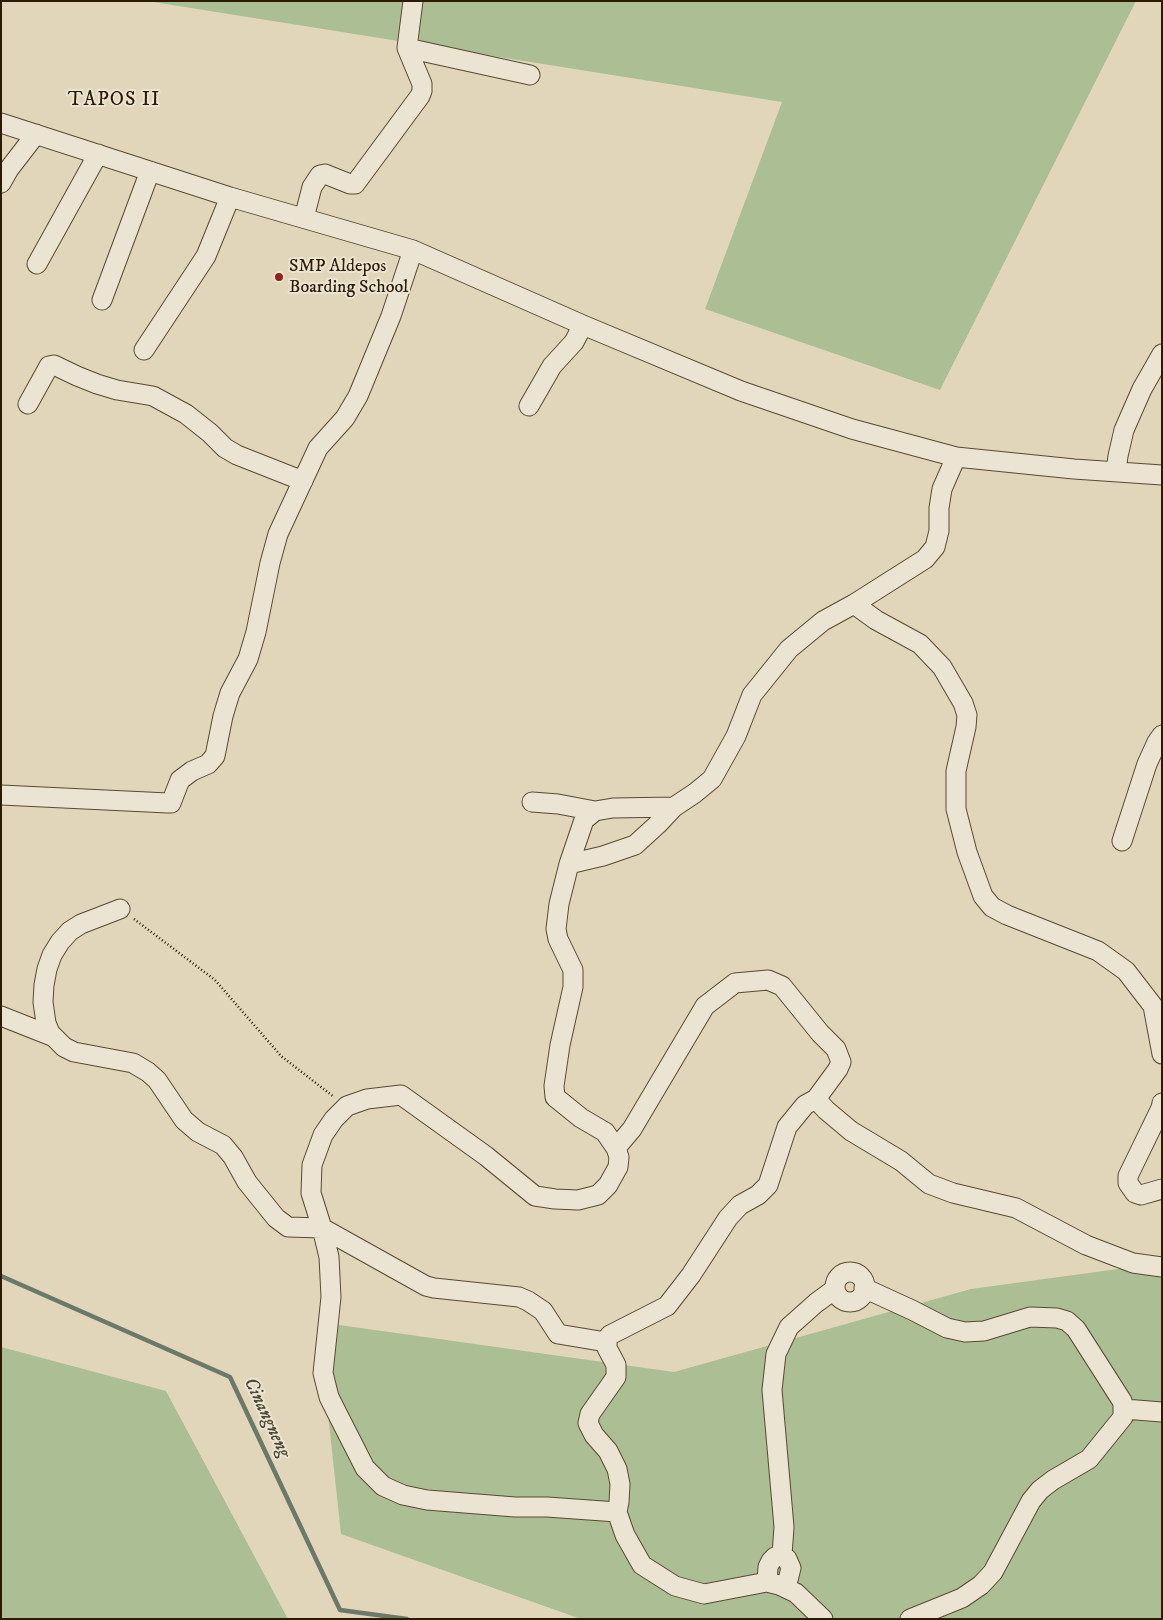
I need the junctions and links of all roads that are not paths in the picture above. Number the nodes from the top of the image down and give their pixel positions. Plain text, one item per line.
1 (413, 1) edge
2 (407, 48) junction
3 (530, 75) dead end
4 (1, 123) edge
5 (36, 134) junction
6 (98, 154) junction
7 (150, 171) junction
8 (1, 183) edge
9 (230, 196) junction
10 (304, 218) junction
11 (413, 250) junction
12 (37, 264) dead end
13 (102, 300) dead end
14 (583, 325) junction
15 (144, 350) dead end
16 (1162, 354) edge
17 (28, 404) dead end
18 (529, 406) dead end
19 (956, 458) junction
20 (1116, 472) junction
21 (1162, 476) edge
22 (302, 480) junction
23 (854, 604) junction
24 (1162, 735) edge
25 (1, 795) edge
26 (532, 802) dead end
27 (674, 807) junction
28 (595, 812) junction
29 (1122, 841) dead end
30 (569, 864) junction
31 (120, 909) road end
32 (1, 1016) edge
33 (54, 1037) junction
34 (1162, 1054) edge
35 (816, 1099) junction
36 (1162, 1103) edge
37 (616, 1148) junction
38 (1162, 1189) edge
39 (322, 1228) junction
40 (1162, 1267) edge
41 (606, 1342) junction
42 (1124, 1409) junction
43 (1162, 1412) edge
44 (617, 1512) junction
45 (782, 1555) junction
46 (767, 1582) junction
47 (786, 1588) junction
48 (824, 1619) edge
49 (910, 1619) edge

1 - 2 street
2 - 3 street
2 - 10 street
4 - 5 street
5 - 6 street
5 - 8 street
6 - 7 street
6 - 12 street
7 - 9 street
7 - 13 street
9 - 10 street
9 - 15 street
10 - 11 street
11 - 14 street
11 - 22 street
14 - 18 street
14 - 19 street
16 - 20 street
17 - 22 street
19 - 20 street
19 - 23 street
20 - 21 street
22 - 25 street
23 - 27 street
23 - 34 street
24 - 29 street
26 - 28 street
27 - 28 street
27 - 30 street
28 - 30 street
30 - 37 street
31 - 33 street
32 - 33 street
33 - 39 street
35 - 37 street
35 - 40 street
35 - 41 street
36 - 38 street
37 - 39 street
39 - 41 street
39 - 44 street
41 - 44 street
42 - 43 street
42 - 45 street
42 - 49 street
44 - 46 street
45 - 46 street
45 - 47 street
46 - 47 street
47 - 48 street

